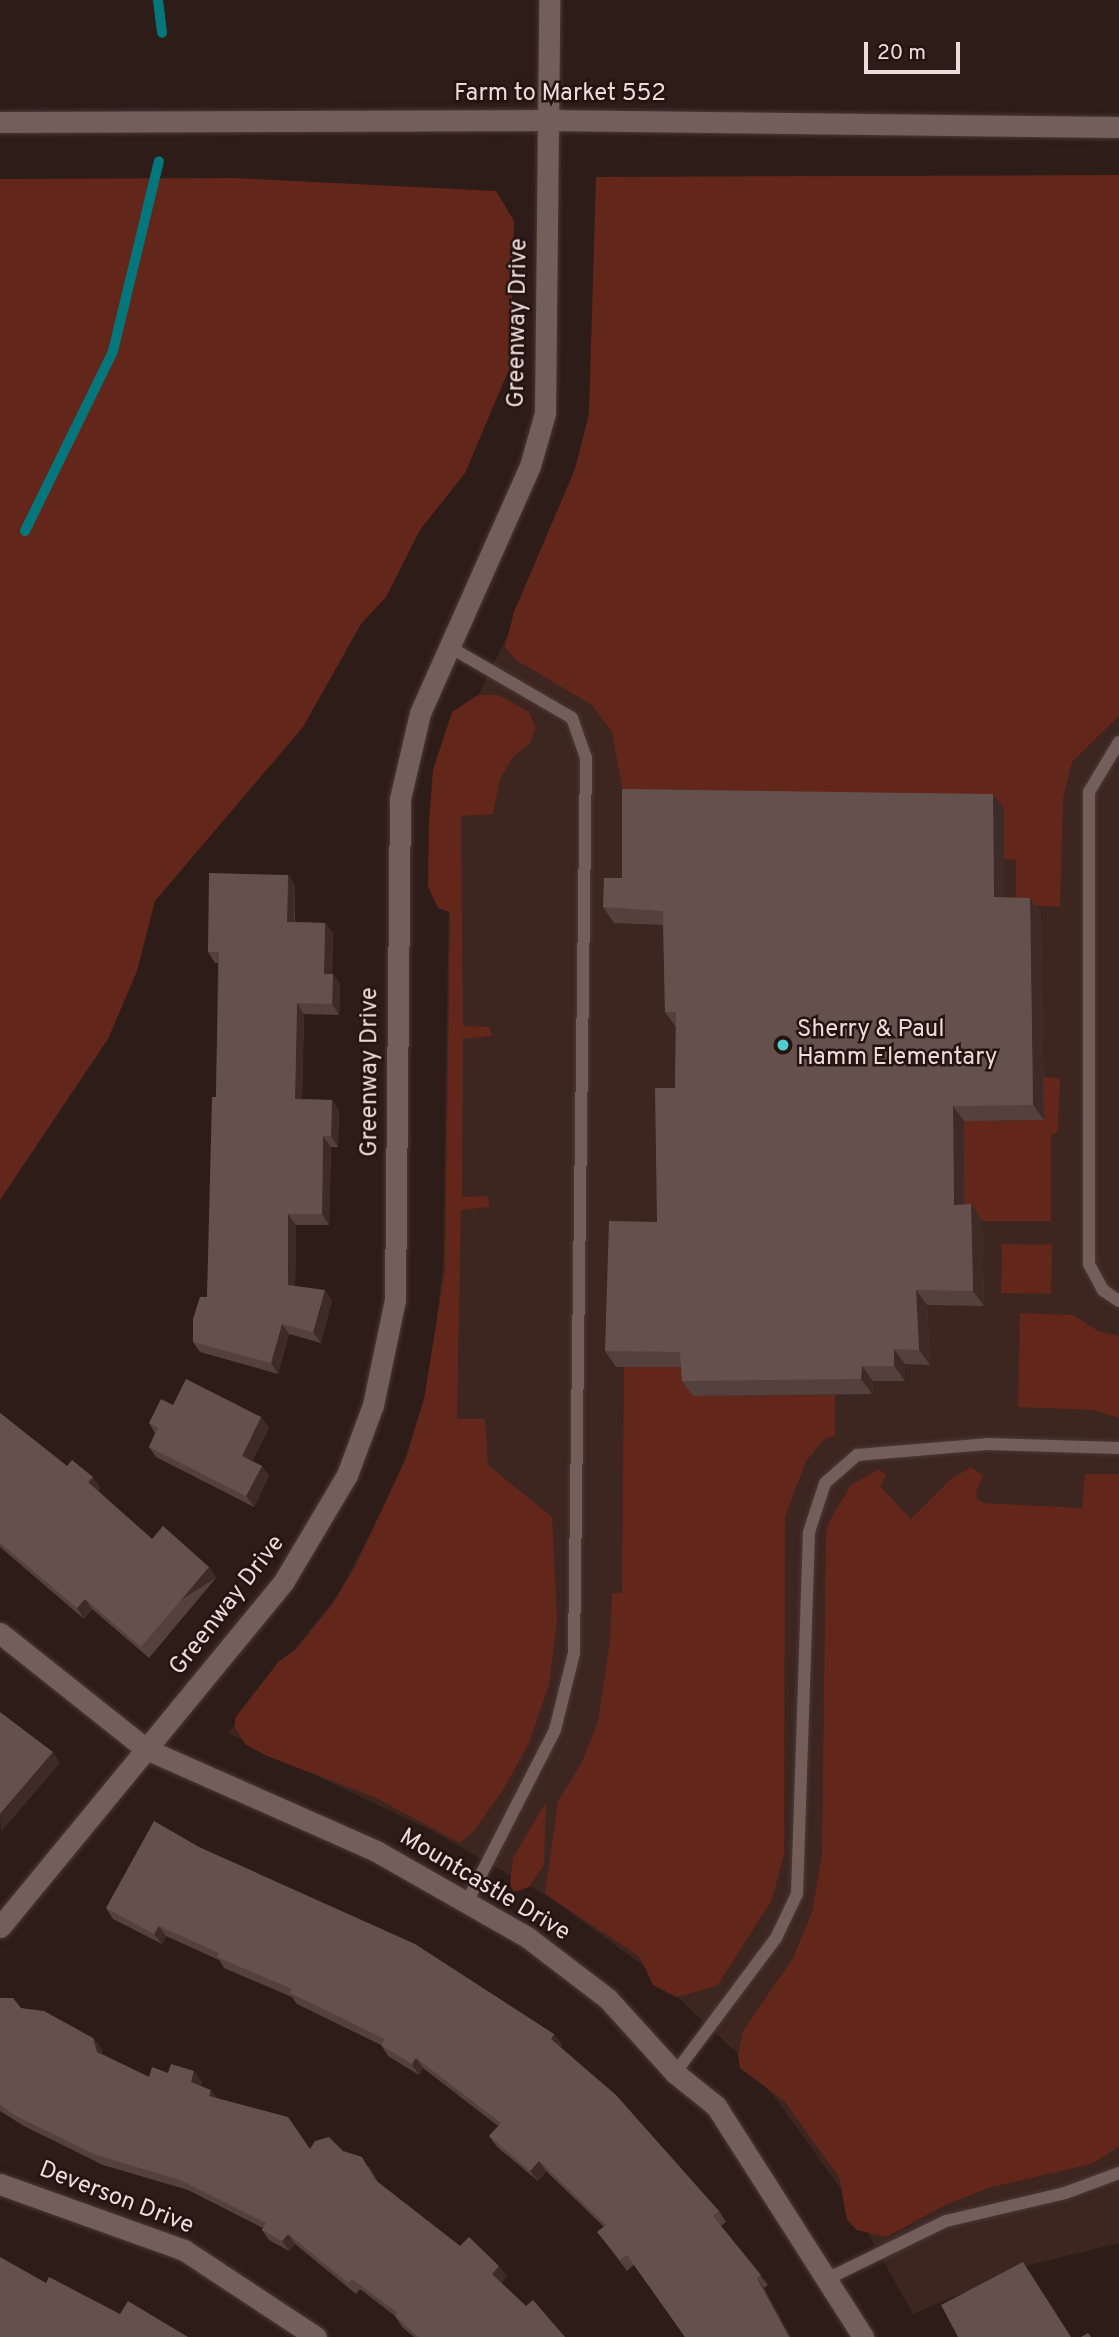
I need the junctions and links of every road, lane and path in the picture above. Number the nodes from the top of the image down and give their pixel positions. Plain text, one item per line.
1 (549, 0) edge
2 (547, 120) junction
3 (0, 122) edge
4 (1119, 127) edge
5 (448, 646) junction
6 (1119, 742) edge
7 (1119, 1301) edge
8 (1119, 1448) edge
9 (0, 1633) edge
10 (146, 1749) junction
11 (467, 1902) junction
12 (0, 1927) edge
13 (676, 2073) junction
14 (1119, 2173) edge
15 (0, 2184) edge
16 (827, 2279) junction
17 (316, 2337) edge
18 (863, 2337) edge

1 - 2 street, Greenway Drive
2 - 3 street, Farm to Market 552
2 - 4 street, Farm to Market 552
2 - 5 street, Greenway Drive
5 - 10 street, Greenway Drive
5 - 11 lane
6 - 7 lane
8 - 13 lane
9 - 10 street, Mountcastle Drive
10 - 11 street, Mountcastle Drive
10 - 12 street, Greenway Drive
11 - 13 street, Mountcastle Drive
13 - 16 street, Mountcastle Drive
14 - 16 lane
15 - 17 street, Deverson Drive
16 - 18 street, Mountcastle Drive

